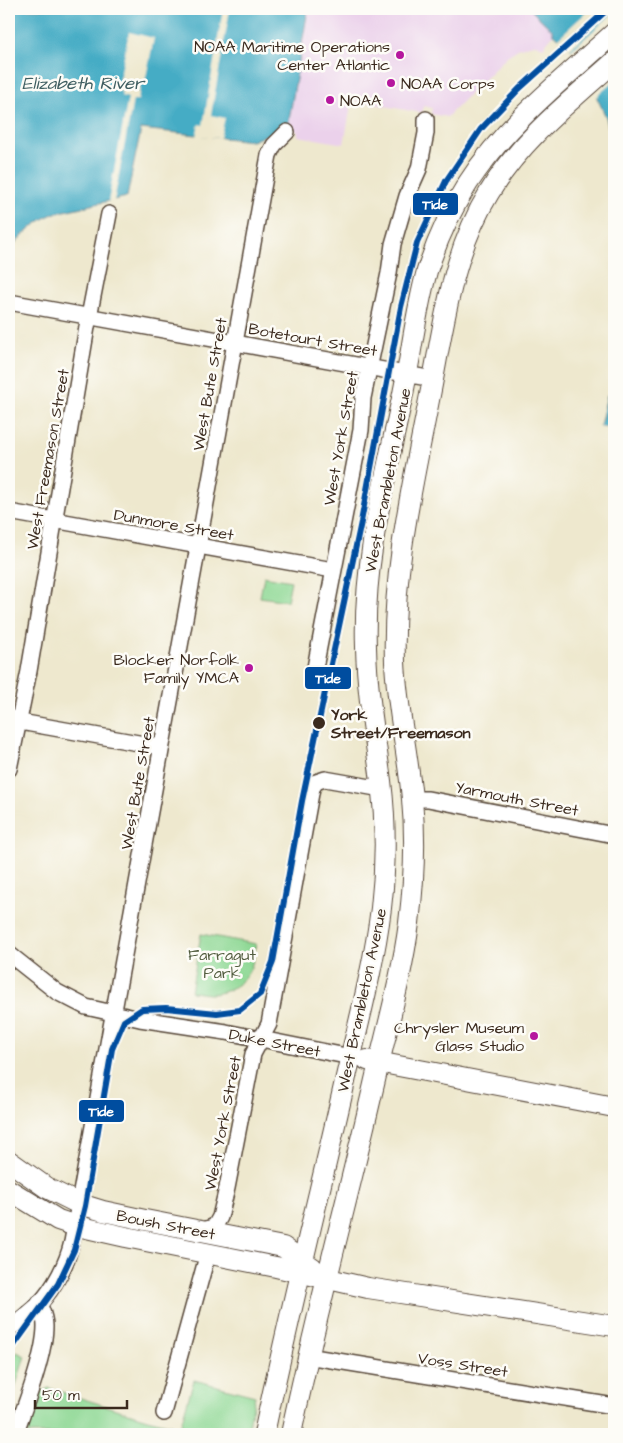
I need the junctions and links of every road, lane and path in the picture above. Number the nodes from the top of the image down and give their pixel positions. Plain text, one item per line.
1 (614, 33) edge
2 (614, 62) edge
3 (426, 119) dead end
4 (286, 132) dead end
5 (109, 214) dead end
6 (9, 302) edge
7 (89, 317) junction
8 (234, 343) junction
9 (370, 367) junction
10 (407, 374) junction
11 (433, 379) junction
12 (9, 512) edge
13 (54, 520) junction
14 (197, 547) junction
15 (333, 570) junction
16 (313, 678) dead end
17 (13, 721) edge
18 (161, 747) junction
19 (9, 769) edge
20 (382, 789) junction
21 (412, 799) junction
22 (614, 835) edge
23 (9, 954) edge
24 (113, 1013) junction
25 (260, 1039) junction
26 (350, 1057) junction
27 (379, 1062) junction
28 (614, 1107) edge
29 (9, 1160) edge
30 (9, 1190) edge
31 (79, 1204) junction
32 (75, 1225) junction
33 (202, 1231) junction
34 (208, 1253) junction
35 (302, 1267) junction
36 (326, 1278) junction
37 (39, 1303) junction
38 (614, 1326) edge
39 (9, 1329) edge
40 (307, 1356) junction
41 (614, 1406) edge
42 (164, 1413) dead end
43 (15, 1434) edge
44 (264, 1434) edge
45 (290, 1434) edge

1 - 10 main road, West Brambleton Avenue
2 - 11 main road, West Brambleton Avenue
3 - 9 street, West York Street
4 - 8 street, West Bute Street
5 - 7 street, West Freemason Street
6 - 7 street, Botetourt Street
7 - 8 street, Botetourt Street
7 - 13 street, West Freemason Street
8 - 9 street, Botetourt Street
8 - 14 street, West Bute Street
9 - 10 street, Botetourt Street
9 - 15 street, West York Street
10 - 11 street, Botetourt Street
10 - 20 main road, West Brambleton Avenue
11 - 21 main road, West Brambleton Avenue
12 - 13 street, Dunmore Street
13 - 14 street, Dunmore Street
13 - 17 street, West Freemason Street
14 - 15 street, Dunmore Street
14 - 18 street, West Bute Street
15 - 16 street, West York Street
17 - 18 street
17 - 19 street, West Freemason Street
18 - 24 street, West Bute Street
20 - 25 street, West York Street
20 - 26 main road, West Brambleton Avenue
21 - 22 street, Yarmouth Street
21 - 27 main road, West Brambleton Avenue
23 - 24 street, Duke Street
24 - 25 street, Duke Street
24 - 31 street, West Bute Street
25 - 26 street, Duke Street
25 - 33 street, West York Street
26 - 27 main road, Duke Street
26 - 35 main road, West Brambleton Avenue
27 - 28 main road, Duke Street
27 - 36 main road, West Brambleton Avenue
29 - 31 main road, Boush Street
30 - 32 main road, Boush Street
31 - 32 street, West Bute Street
31 - 33 main road, Boush Street
32 - 34 main road, Boush Street
32 - 37 street, West Bute Street
33 - 35 main road, Boush Street
34 - 35 main road, Boush Street
34 - 42 street
35 - 36 main road, Boush Street
35 - 44 main road, West Brambleton Avenue
36 - 38 main road, Boush Street
36 - 40 main road, West Brambleton Avenue
37 - 39 street, West Bute Street
37 - 43 street
40 - 41 street, Voss Street
40 - 45 main road, West Brambleton Avenue

